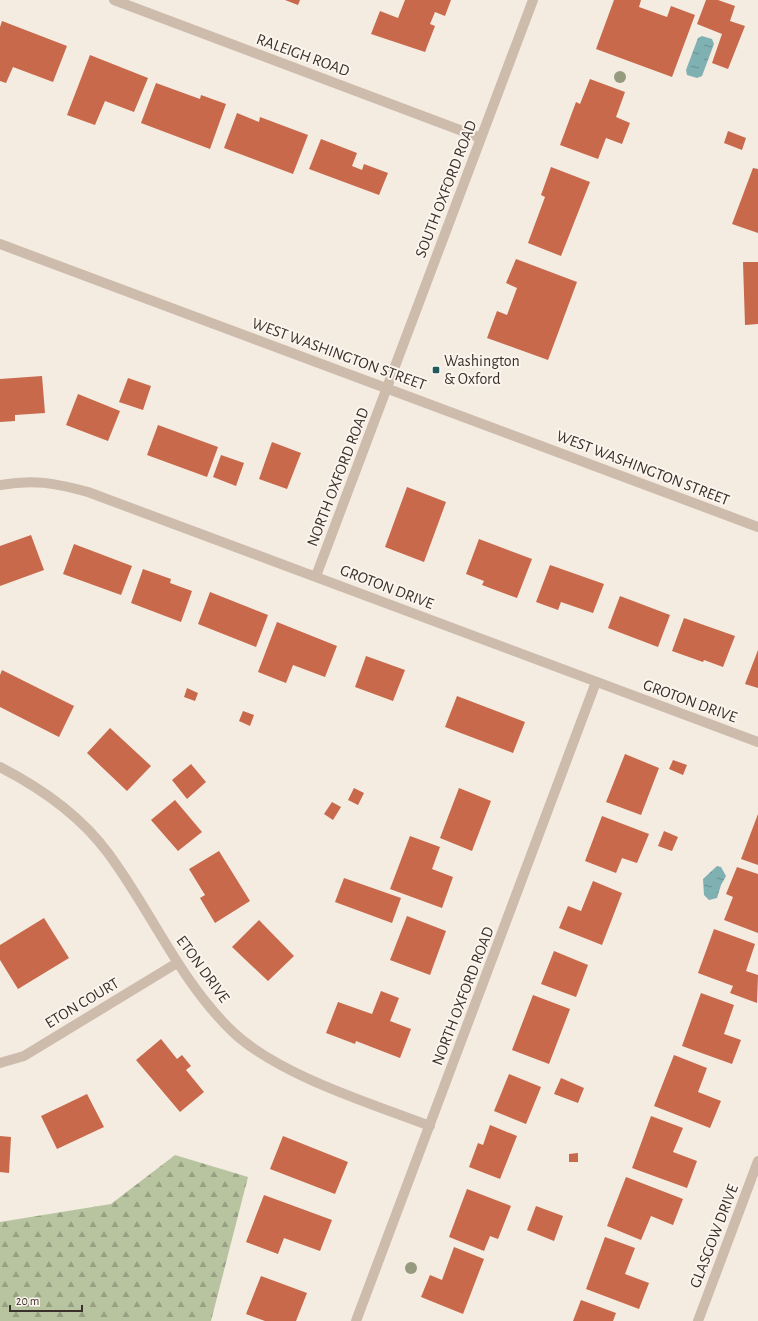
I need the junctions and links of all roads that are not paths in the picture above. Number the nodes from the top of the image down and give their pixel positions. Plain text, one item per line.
1 (114, 0) edge
2 (533, 0) edge
3 (129, 3) edge
4 (482, 138) junction
5 (0, 244) edge
6 (388, 388) junction
7 (0, 485) edge
8 (758, 527) edge
9 (316, 576) junction
10 (596, 682) junction
11 (758, 742) edge
12 (0, 767) edge
13 (177, 963) junction
14 (0, 1063) edge
15 (430, 1126) junction
16 (758, 1161) edge
17 (356, 1321) edge
18 (698, 1321) edge

1 - 3 street, RALEIGH ROAD
2 - 4 street, SOUTH OXFORD ROAD
3 - 4 street, RALEIGH ROAD
4 - 6 street, SOUTH OXFORD ROAD
5 - 6 street, WEST WASHINGTON STREET
6 - 8 street, WEST WASHINGTON STREET
6 - 9 street, NORTH OXFORD ROAD
7 - 9 street, GROTON DRIVE
9 - 10 street, GROTON DRIVE
10 - 11 street, GROTON DRIVE
10 - 15 street, NORTH OXFORD ROAD
12 - 13 street, ETON DRIVE
13 - 14 street, ETON COURT
13 - 15 street, ETON DRIVE
15 - 17 street, NORTH OXFORD ROAD
16 - 18 street, GLASGOW DRIVE

